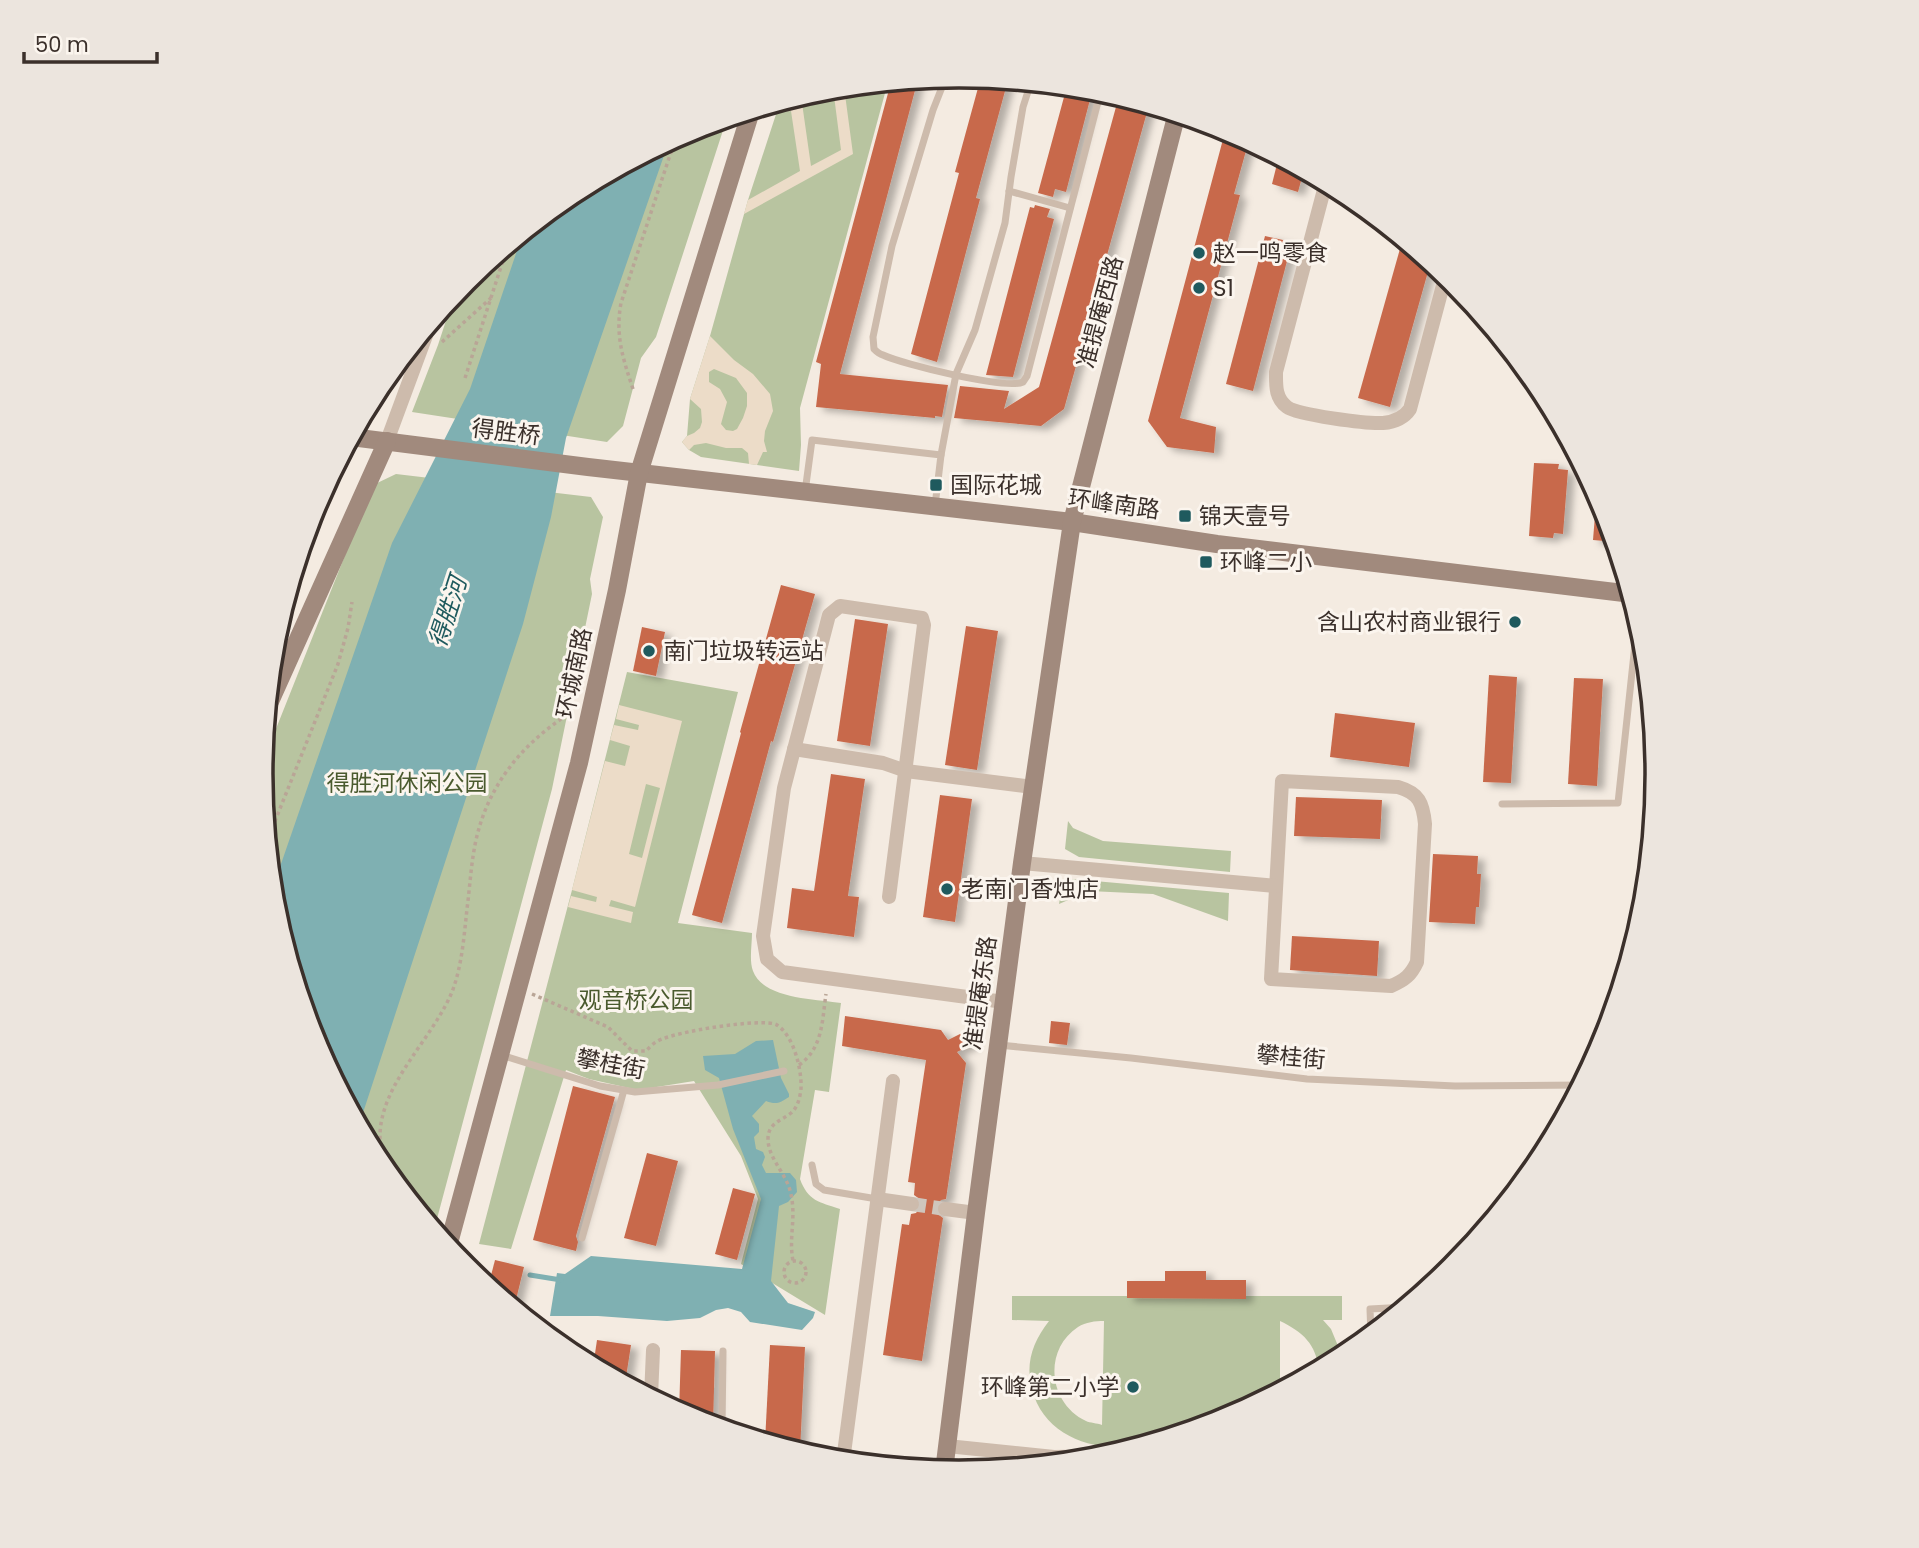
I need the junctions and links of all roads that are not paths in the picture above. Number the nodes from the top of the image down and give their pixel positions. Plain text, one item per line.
1 (942, 88) edge
2 (1028, 91) edge
3 (1098, 102) edge
4 (748, 121) edge
5 (1175, 122) edge
6 (1009, 191) junction
7 (1323, 192) edge
8 (1070, 208) junction
9 (1443, 287) edge
10 (421, 348) edge
11 (956, 374) junction
12 (362, 437) edge
13 (387, 441) junction
14 (941, 455) junction
15 (588, 467) joint
16 (639, 472) junction
17 (805, 492) junction
18 (935, 507) junction
19 (1072, 522) junction
20 (1622, 593) edge
21 (1634, 649) edge
22 (280, 680) edge
23 (794, 750) junction
24 (906, 771) junction
25 (1033, 788) junction
26 (1502, 804) dead end
27 (1022, 863) junction
28 (1276, 886) junction
29 (889, 897) dead end
30 (1004, 1002) junction
31 (998, 1045) junction
32 (500, 1054) junction
33 (784, 1071) road end
34 (893, 1081) dead end
35 (1571, 1085) edge
36 (624, 1090) junction
37 (812, 1165) dead end
38 (877, 1199) junction
39 (912, 1204) tunnel mouth
40 (945, 1209) tunnel mouth
41 (976, 1213) junction
42 (451, 1235) edge
43 (582, 1238) dead end
44 (1390, 1308) edge
45 (1371, 1324) edge
46 (653, 1350) dead end
47 (723, 1351) dead end
48 (651, 1388) edge
49 (722, 1418) edge
50 (947, 1446) junction
51 (844, 1450) edge
52 (1041, 1456) edge
53 (945, 1460) edge

1 - 11 lane
2 - 6 lane
3 - 8 lane
4 - 16 main road, 环城南路
5 - 19 main road, 准提庵西路
6 - 8 lane
6 - 11 lane
7 - 9 street
8 - 11 lane
10 - 13 street
11 - 14 lane
12 - 13 main road
13 - 15 main road, 得胜桥
13 - 22 main road
14 - 17 lane
14 - 18 lane
15 - 16 main road, 环峰南路
16 - 17 main road, 环峰南路
16 - 32 main road, 环城南路
17 - 18 main road, 环峰南路
18 - 19 main road, 环峰南路
19 - 20 main road, 环峰南路
19 - 25 main road, 准提庵东路
21 - 26 lane
23 - 24 street
23 - 24 street
23 - 30 street
24 - 25 street
24 - 29 street
25 - 27 main road, 准提庵东路
27 - 28 street
27 - 30 main road, 准提庵东路
28 - 28 street
30 - 31 main road, 准提庵东路
31 - 35 lane, 攀桂街
31 - 41 main road, 准提庵东路
32 - 36 lane, 攀桂街
32 - 42 main road, 环城南路
33 - 36 lane, 攀桂街
34 - 38 street
36 - 43 lane
37 - 38 lane
38 - 39 street
38 - 51 street
40 - 41 street
41 - 50 main road, 准提庵东路
44 - 45 lane
46 - 48 street
47 - 49 lane
50 - 52 street
50 - 53 main road, 准提庵东路

